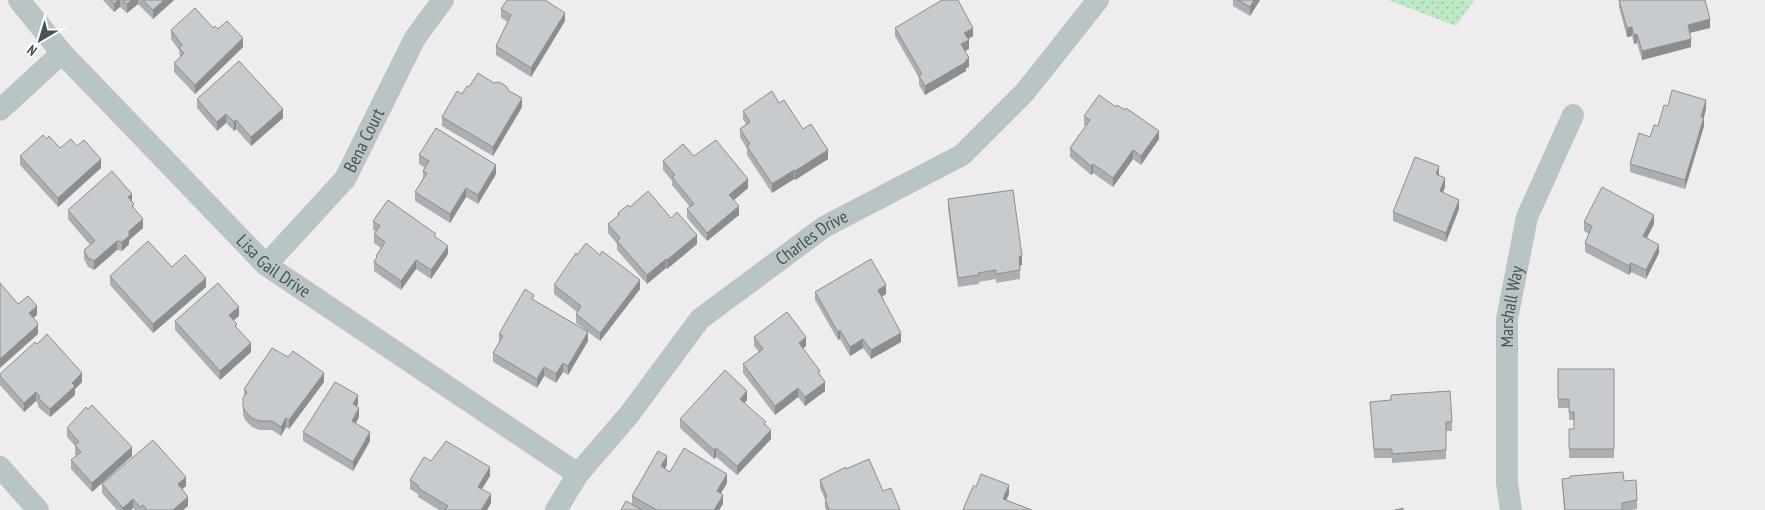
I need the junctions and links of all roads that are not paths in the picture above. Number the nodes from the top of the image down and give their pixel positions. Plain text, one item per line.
1 (19, 0) edge
2 (443, 0) edge
3 (1098, 0) edge
4 (62, 54) junction
5 (0, 110) edge
6 (1573, 116) dead end
7 (266, 266) junction
8 (0, 467) edge
9 (578, 474) junction
10 (38, 510) edge
11 (556, 510) edge
12 (1511, 510) edge

1 - 4 street, Lisa Gail Drive
2 - 7 street, Bena Court
3 - 9 street, Charles Drive
4 - 5 street
4 - 7 street, Lisa Gail Drive
6 - 12 street, Marshall Way
7 - 9 street, Lisa Gail Drive
8 - 10 street
9 - 11 street, Charles Drive

